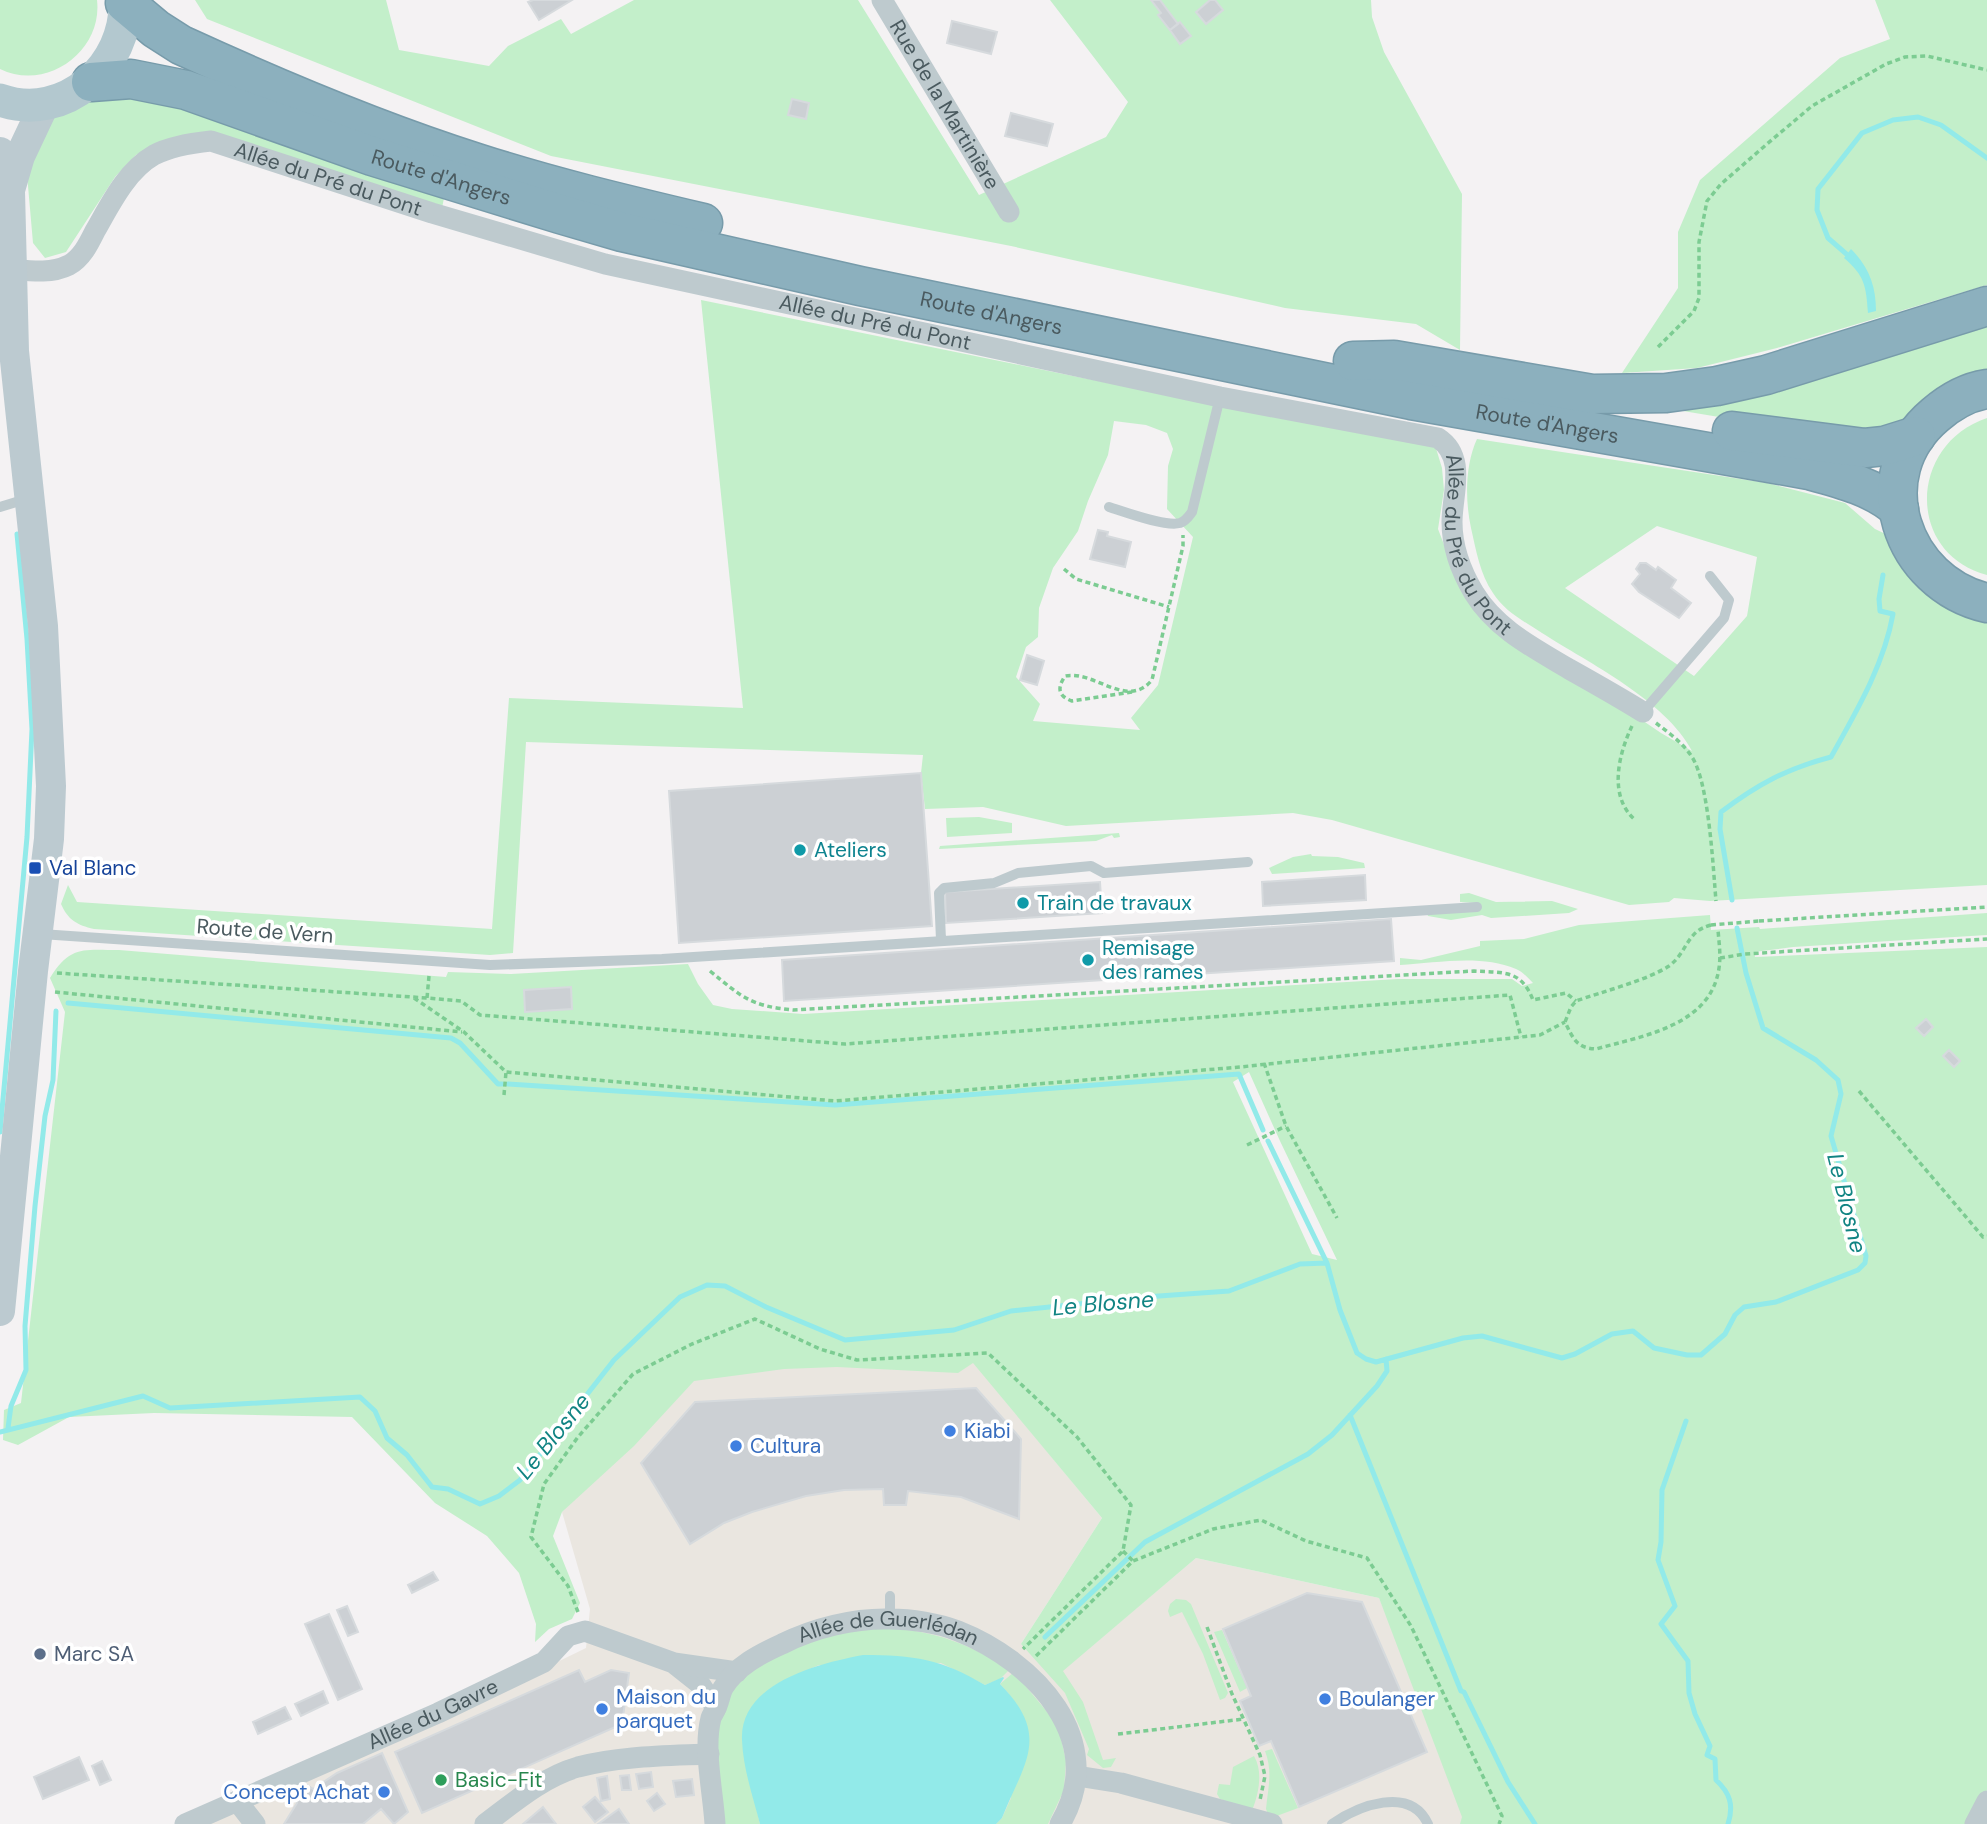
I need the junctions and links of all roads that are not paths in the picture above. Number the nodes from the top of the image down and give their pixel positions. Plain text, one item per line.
1 (882, 0) edge
2 (125, 1) edge
3 (91, 82) junction
4 (0, 100) edge
5 (46, 103) junction
6 (0, 152) edge
7 (10, 191) junction
8 (1009, 212) dead end
9 (5, 228) edge
10 (8, 287) edge
11 (1987, 306) edge
12 (1353, 361) junction
13 (1987, 389) edge
14 (1220, 397) junction
15 (1916, 436) junction
16 (29, 499) junction
17 (0, 507) edge
18 (1109, 507) dead end
19 (1899, 509) junction
20 (1710, 576) dead end
21 (1987, 603) edge
22 (1643, 712) joint
23 (1248, 862) dead end
24 (1477, 907) dead end
25 (38, 934) junction
26 (941, 940) junction
27 (0, 1311) edge
28 (890, 1596) dead end
29 (890, 1619) junction
30 (674, 1663) junction
31 (737, 1672) junction
32 (716, 1708) junction
33 (709, 1754) junction
34 (1077, 1776) junction
35 (237, 1801) junction
36 (1987, 1801) edge
37 (1264, 1822) edge
38 (185, 1824) edge
39 (255, 1824) edge
40 (485, 1824) edge
41 (715, 1824) edge
42 (1060, 1824) edge
43 (1332, 1824) edge
44 (1428, 1824) edge
45 (1975, 1824) edge

1 - 8 street, Rue de la Martinière
2 - 3 main road
2 - 12 highway, Route d'Angers
3 - 5 main road
3 - 19 highway, Route d'Angers
4 - 5 main road
5 - 7 street
6 - 7 street
7 - 9 street
9 - 10 street
10 - 14 street, Allée du Pré du Pont
10 - 16 street
11 - 12 highway
12 - 15 highway, Route d'Angers
13 - 15 highway
14 - 18 lane
14 - 22 street, Allée du Pré du Pont
15 - 19 highway
16 - 17 lane
16 - 25 street
19 - 21 highway
20 - 22 lane
23 - 26 lane
24 - 26 lane, Route de Vern
25 - 26 lane, Route de Vern
25 - 27 street
28 - 29 lane
29 - 31 street, Allée de Guerlédan
29 - 34 street, Allée de Guerlédan
30 - 31 street
30 - 32 street
30 - 35 street, Allée du Gavre
31 - 32 street, Allée de Guerlédan
32 - 33 street, Allée de Guerlédan
33 - 40 street
33 - 41 street, Allée de Guerlédan
34 - 37 street
34 - 42 street, Allée de Guerlédan
35 - 38 street, Allée du Gavre
35 - 39 street
36 - 45 street
43 - 44 lane

